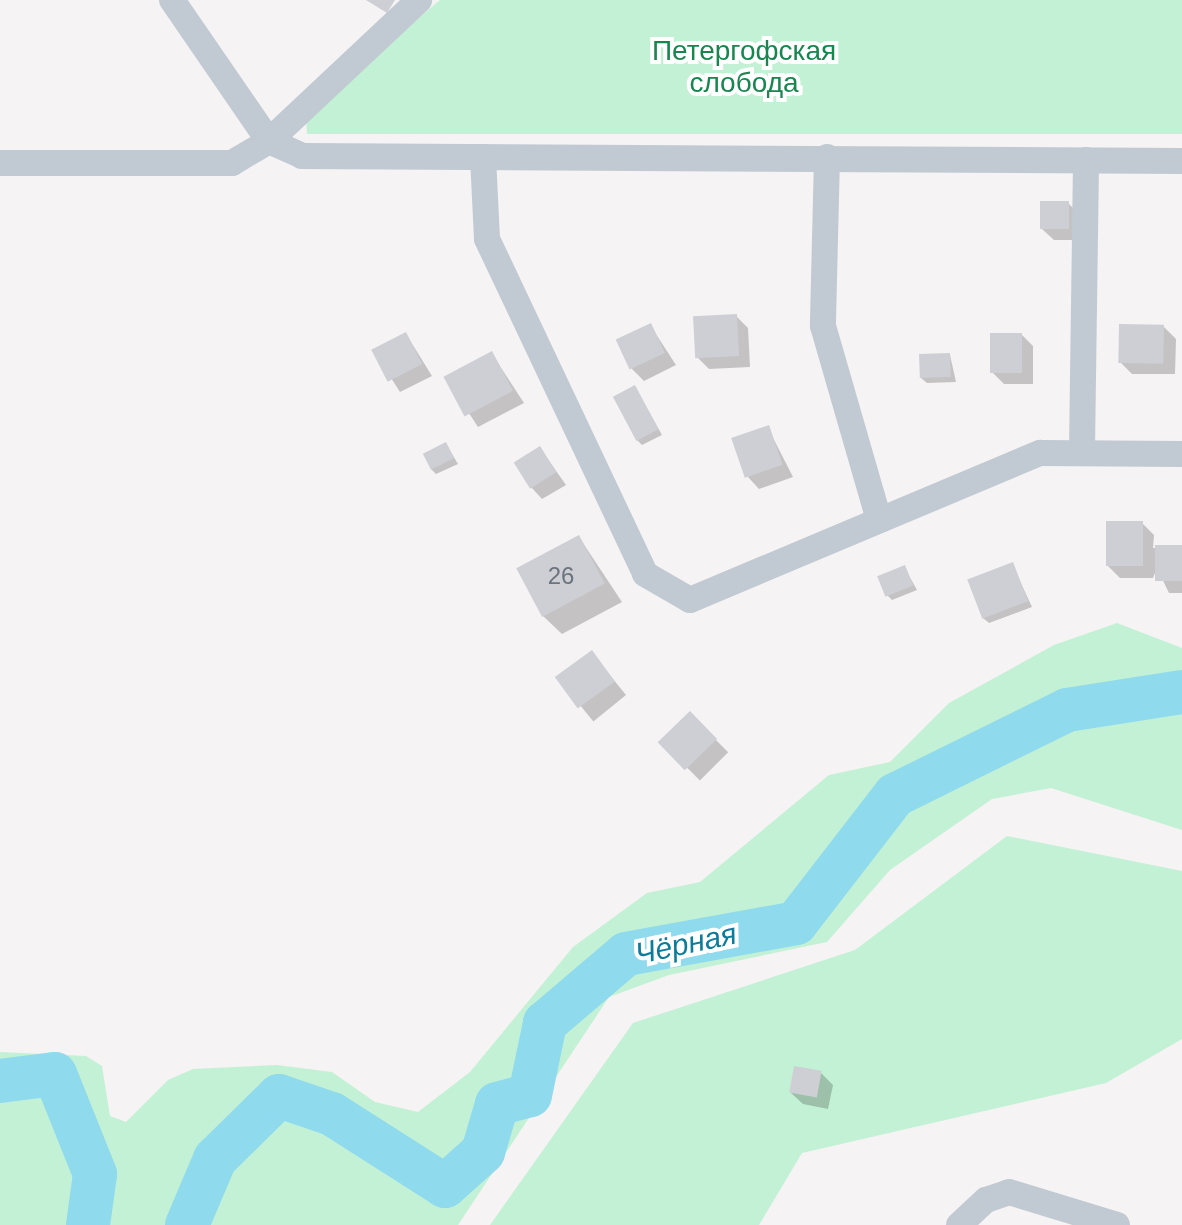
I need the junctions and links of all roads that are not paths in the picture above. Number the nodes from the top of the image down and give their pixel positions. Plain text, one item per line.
1 (172, 0) edge
2 (419, 0) edge
3 (269, 141) junction
4 (483, 157) junction
5 (827, 157) junction
6 (1086, 160) junction
7 (1182, 161) edge
8 (0, 163) edge
9 (1082, 449) junction
10 (1182, 454) edge
11 (879, 520) junction
12 (959, 1225) edge
13 (1117, 1225) edge

1 - 3 street
2 - 3 street
3 - 4 street
3 - 8 street
4 - 5 street
4 - 11 street
5 - 6 street
5 - 11 street
6 - 7 street
6 - 9 street
9 - 10 street
9 - 11 street
12 - 13 street

